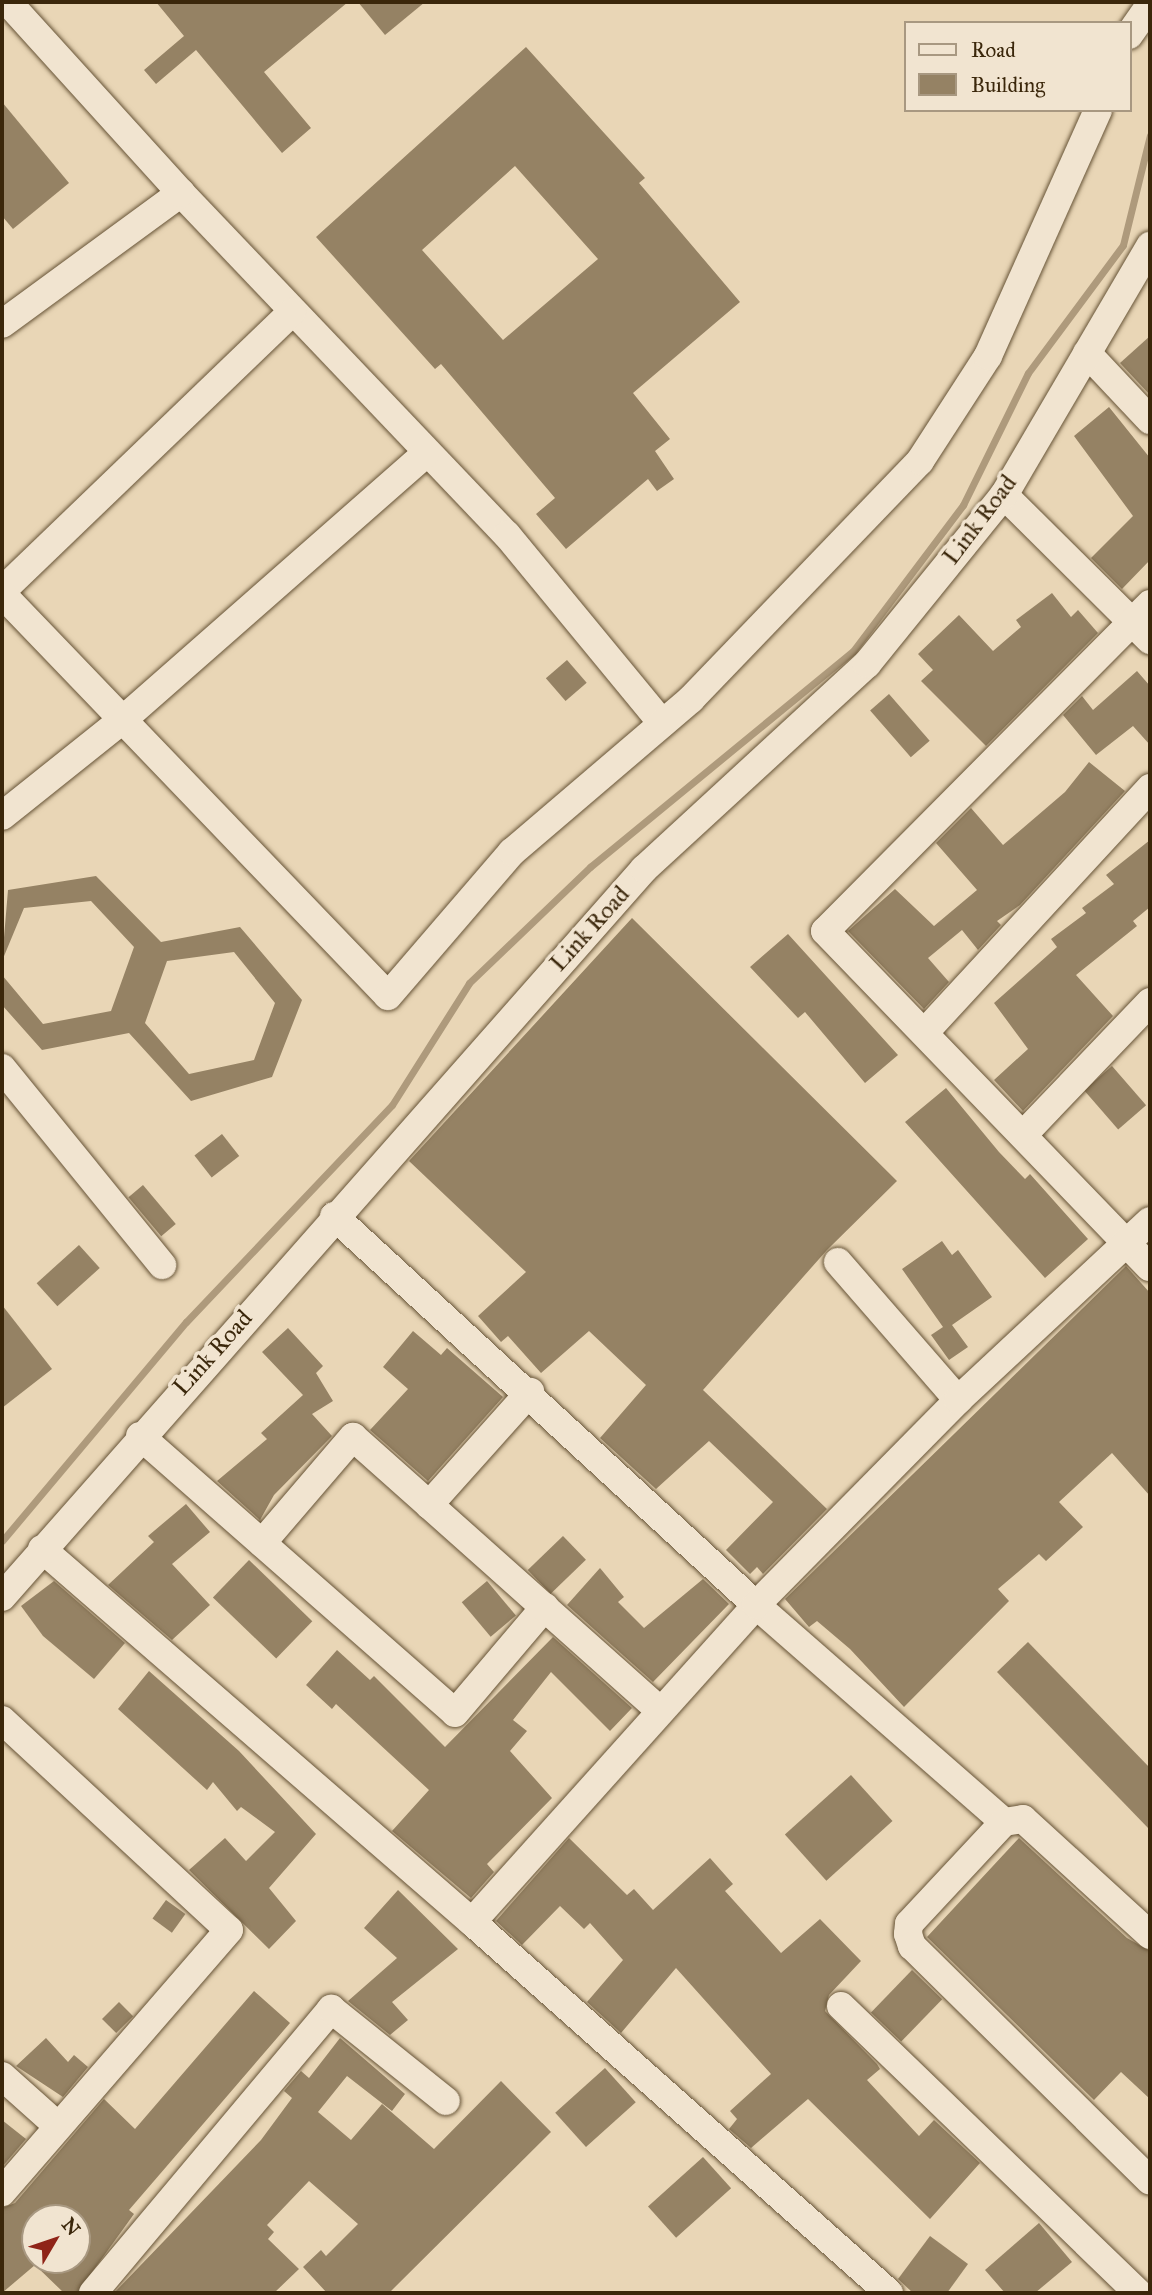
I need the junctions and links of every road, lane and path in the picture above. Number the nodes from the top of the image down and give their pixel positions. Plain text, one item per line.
1 (8, 2) edge
2 (1150, 5) edge
3 (1131, 32) edge
4 (1097, 112) edge
5 (180, 193) junction
6 (1150, 246) edge
7 (292, 312) junction
8 (2, 324) edge
9 (1087, 354) junction
10 (1150, 420) edge
11 (424, 455) junction
12 (1004, 495) junction
13 (2, 593) edge
14 (1144, 622) edge
15 (126, 717) junction
16 (662, 723) junction
17 (1150, 788) edge
18 (2, 816) edge
19 (1150, 1002) edge
20 (925, 1032) junction
21 (2, 1068) edge
22 (1023, 1135) junction
23 (334, 1216) junction
24 (1150, 1221) edge
25 (1126, 1244) junction
26 (838, 1262) dead end
27 (162, 1265) dead end
28 (1150, 1267) edge
29 (530, 1391) junction
30 (958, 1400) junction
31 (140, 1436) junction
32 (429, 1505) junction
33 (261, 1543) junction
34 (42, 1549) junction
35 (2, 1598) edge
36 (756, 1605) junction
37 (545, 1608) junction
38 (657, 1708) junction
39 (2, 1720) edge
40 (1004, 1822) junction
41 (472, 1922) junction
42 (1150, 1935) edge
43 (841, 2006) dead end
44 (2, 2076) edge
45 (446, 2101) dead end
46 (58, 2126) junction
47 (1150, 2180) edge
48 (2, 2192) edge
49 (93, 2293) edge
50 (889, 2293) edge
51 (1138, 2293) edge

1 - 5 street
2 - 3 street
4 - 16 street
5 - 7 street
5 - 8 street
6 - 9 street, Link Road
7 - 11 street
7 - 13 street
9 - 10 street
9 - 12 street, Link Road
11 - 15 street
11 - 16 street
12 - 14 street
12 - 23 street, Link Road
13 - 15 street
14 - 20 street
15 - 16 street
15 - 18 street
17 - 20 street
19 - 22 street
20 - 22 street
21 - 27 street
22 - 25 street
23 - 29 street
23 - 31 street, Link Road
24 - 25 street
25 - 28 street
25 - 30 street
26 - 30 street
29 - 32 street
29 - 36 street
30 - 36 street
31 - 33 street
31 - 34 street, Link Road
32 - 33 street
32 - 37 street
33 - 37 street
34 - 35 street, Link Road
34 - 41 street
36 - 38 street
36 - 40 street
37 - 38 street
38 - 41 street
39 - 46 street
40 - 42 street
40 - 47 street
41 - 50 street
43 - 51 street
44 - 46 street
45 - 49 street
46 - 48 street

